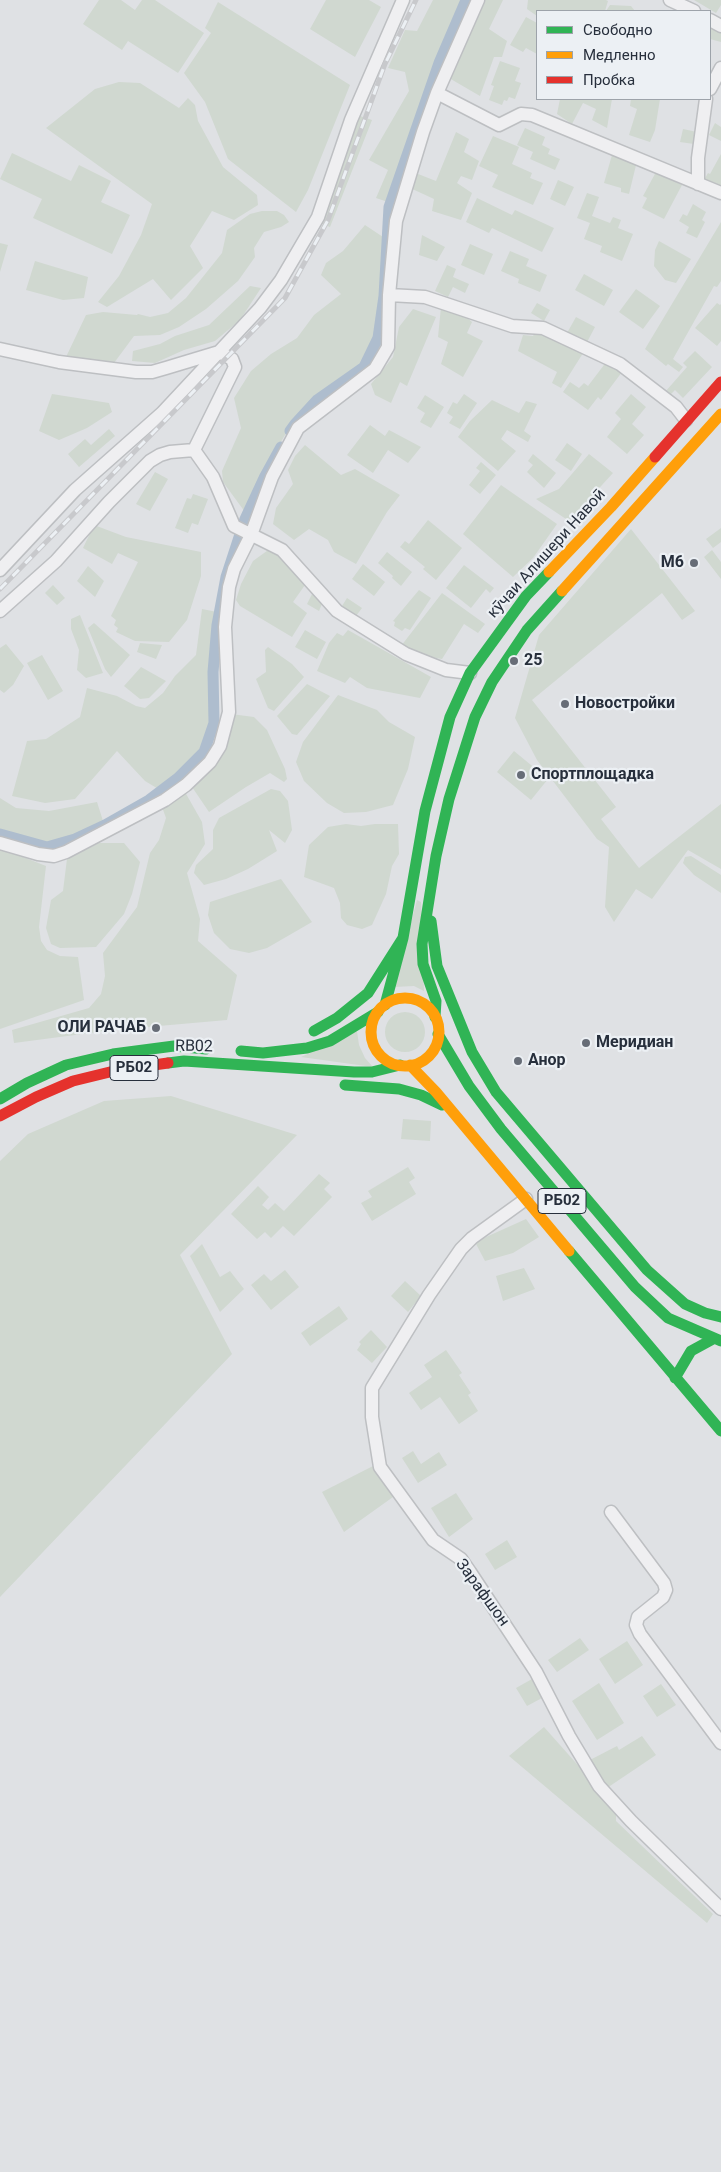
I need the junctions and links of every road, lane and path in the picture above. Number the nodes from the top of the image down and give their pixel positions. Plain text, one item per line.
1 (403, 0) edge
2 (478, 0) edge
3 (670, 0) edge
4 (692, 10) edge
5 (721, 68) edge
6 (711, 87) edge
7 (437, 93) junction
8 (706, 100) edge
9 (698, 184) junction
10 (721, 194) edge
11 (390, 295) junction
12 (0, 349) edge
13 (218, 352) junction
14 (721, 382) edge
15 (721, 414) edge
16 (686, 420) junction
17 (194, 450) junction
18 (251, 534) junction
19 (0, 570) edge
20 (0, 612) edge
21 (470, 672) junction
22 (0, 843) edge
23 (431, 885) junction
24 (403, 938) junction
25 (381, 1008) junction
26 (435, 1017) junction
27 (438, 1034) junction
28 (214, 1049) dead end
29 (234, 1050) dead end
30 (281, 1051) junction
31 (405, 1065) junction
32 (277, 1068) junction
33 (311, 1081) dead end
34 (336, 1084) dead end
35 (469, 1086) junction
36 (496, 1092) junction
37 (0, 1099) edge
38 (447, 1107) junction
39 (0, 1116) edge
40 (526, 1199) junction
41 (721, 1317) edge
42 (717, 1340) edge
43 (675, 1378) junction
44 (721, 1431) edge
45 (611, 1512) dead end
46 (721, 1743) edge
47 (721, 1909) edge

1 - 13 street
2 - 7 street
3 - 4 street
5 - 6 street
7 - 9 street
7 - 11 street
8 - 9 street
9 - 10 street
11 - 16 street
11 - 18 street
12 - 13 street
13 - 17 street
13 - 19 street
14 - 16 main road, кӯчаи Алишери Навоӣ
15 - 23 main road
16 - 21 main road, кӯчаи Алишери Навоӣ
17 - 18 street
17 - 20 street
18 - 21 street
18 - 22 street
21 - 24 main road, кӯчаи Алишери Навоӣ
23 - 26 main road
23 - 36 main road
24 - 25 main road, кӯчаи Алишери Навоӣ
24 - 30 main road
25 - 26 main road
25 - 30 main road, RB02
25 - 31 main road, РБ02
26 - 27 main road, РБ02
27 - 31 main road, РБ02
27 - 35 main road, РБ02
28 - 37 main road, RB02 / РБ02
29 - 30 main road, RB02
31 - 32 main road, РБ02
31 - 38 main road, РБ02
32 - 33 main road
32 - 39 main road, RB02 / РБ02
34 - 38 main road
35 - 36 main road
35 - 42 main road, РБ02
36 - 41 main road
38 - 40 main road, РБ02
40 - 43 main road, РБ02
40 - 47 street, Зарафшон
42 - 43 main road
43 - 44 main road
45 - 46 street

